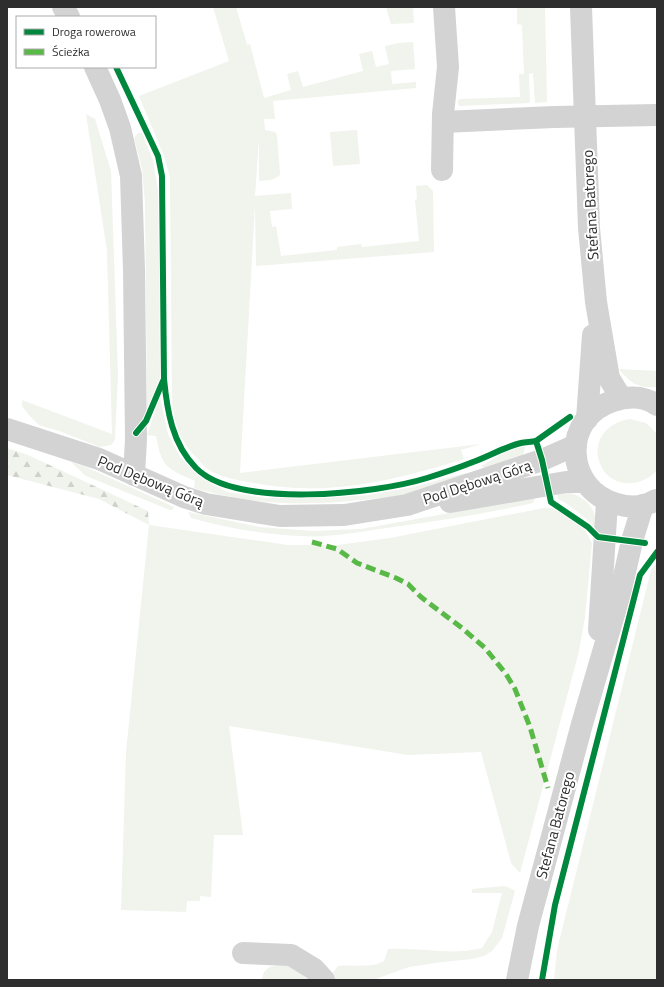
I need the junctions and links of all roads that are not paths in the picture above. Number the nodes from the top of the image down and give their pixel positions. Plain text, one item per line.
1 (62, 7) edge
2 (444, 7) edge
3 (581, 7) edge
4 (68, 16) edge
5 (95, 68) edge
6 (657, 115) edge
7 (586, 117) junction
8 (443, 122) junction
9 (442, 170) dead end
10 (596, 302) junction
11 (621, 398) junction
12 (656, 402) edge
13 (587, 419) junction
14 (7, 429) edge
15 (576, 445) junction
16 (134, 475) junction
17 (584, 482) junction
18 (607, 502) junction
19 (650, 502) edge
20 (407, 505) junction
21 (597, 670) junction
22 (243, 953) dead end
23 (324, 980) edge
24 (517, 980) edge

1 - 4 street
2 - 8 street
3 - 7 street, Stefana Batorego
5 - 16 street
6 - 7 street
7 - 8 street
7 - 10 street, Stefana Batorego
8 - 9 street
10 - 11 street, Stefana Batorego
10 - 13 street
11 - 12 street
11 - 13 street
13 - 15 street
14 - 16 street, Pod Dębową Górą
15 - 17 street
15 - 20 street, Pod Dębową Górą
16 - 20 street, Pod Dębową Górą
17 - 18 street
17 - 20 street
18 - 19 street
18 - 21 street, Stefana Batorego
19 - 21 street, Stefana Batorego
21 - 24 street, Stefana Batorego
22 - 23 street

